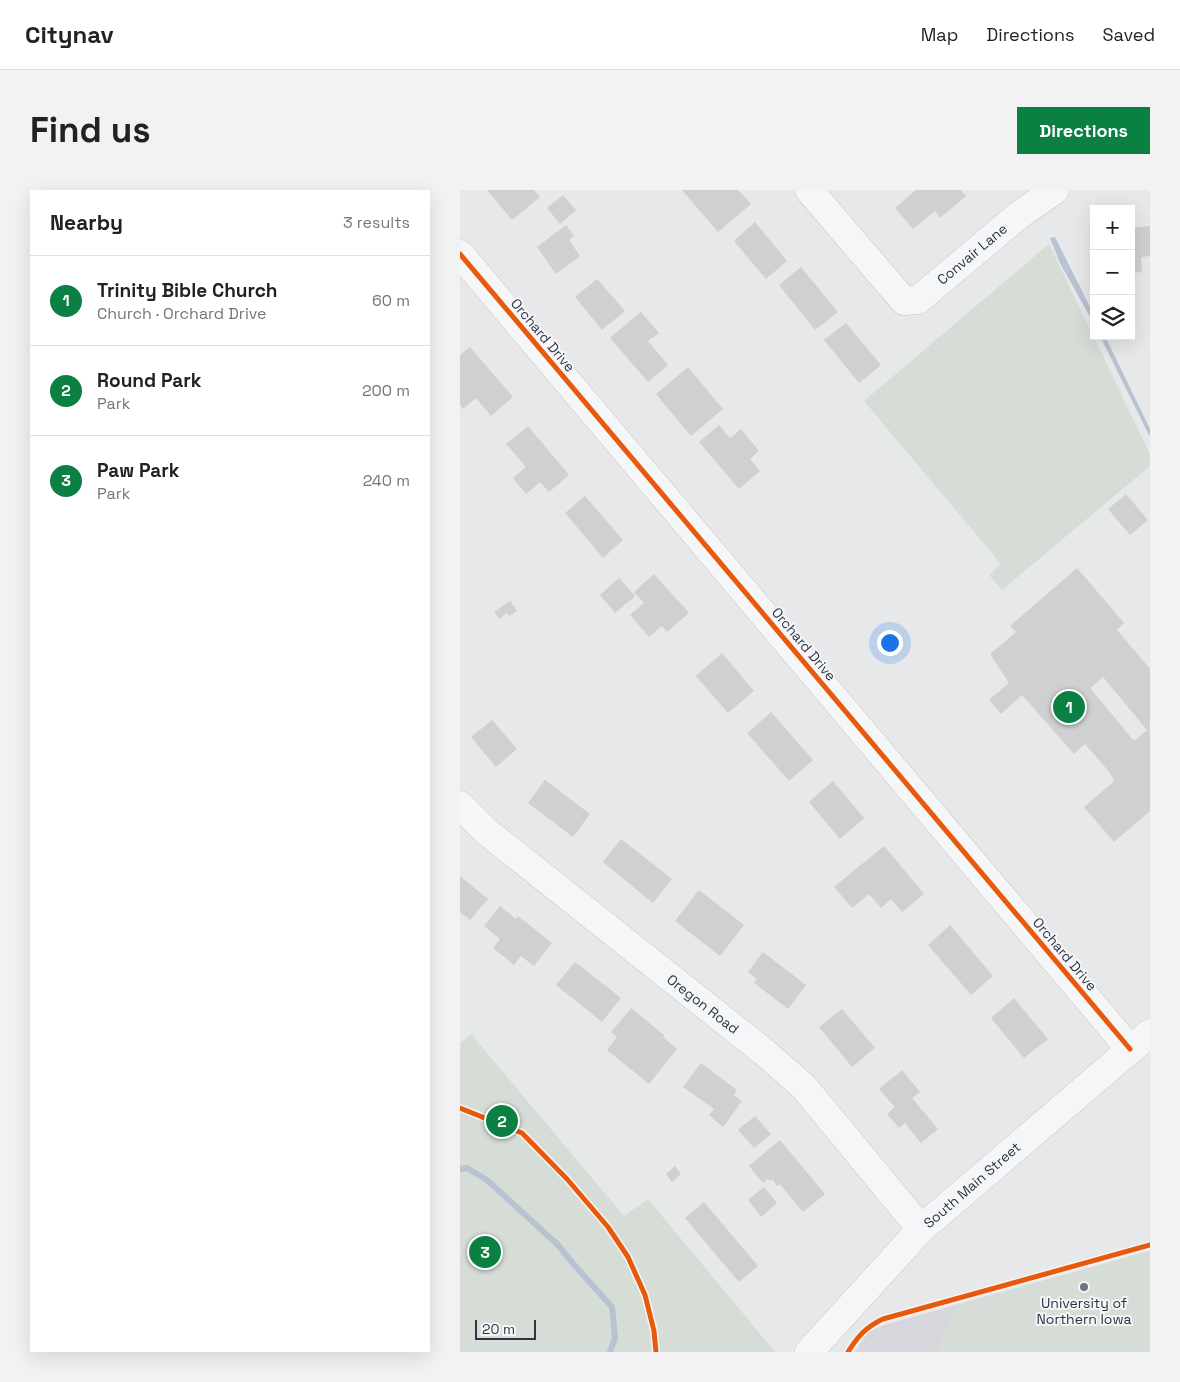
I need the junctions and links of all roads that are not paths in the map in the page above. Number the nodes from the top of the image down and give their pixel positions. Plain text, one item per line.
1 (809, 190) edge
2 (1055, 190) edge
3 (460, 254) edge
4 (460, 805) edge
5 (1140, 1041) edge
6 (921, 1229) junction
7 (809, 1352) edge

1 - 2 street, Convair Lane
3 - 5 street, Orchard Drive
4 - 6 street, Oregon Road
5 - 6 street, South Main Street
6 - 7 street, South Main Street

